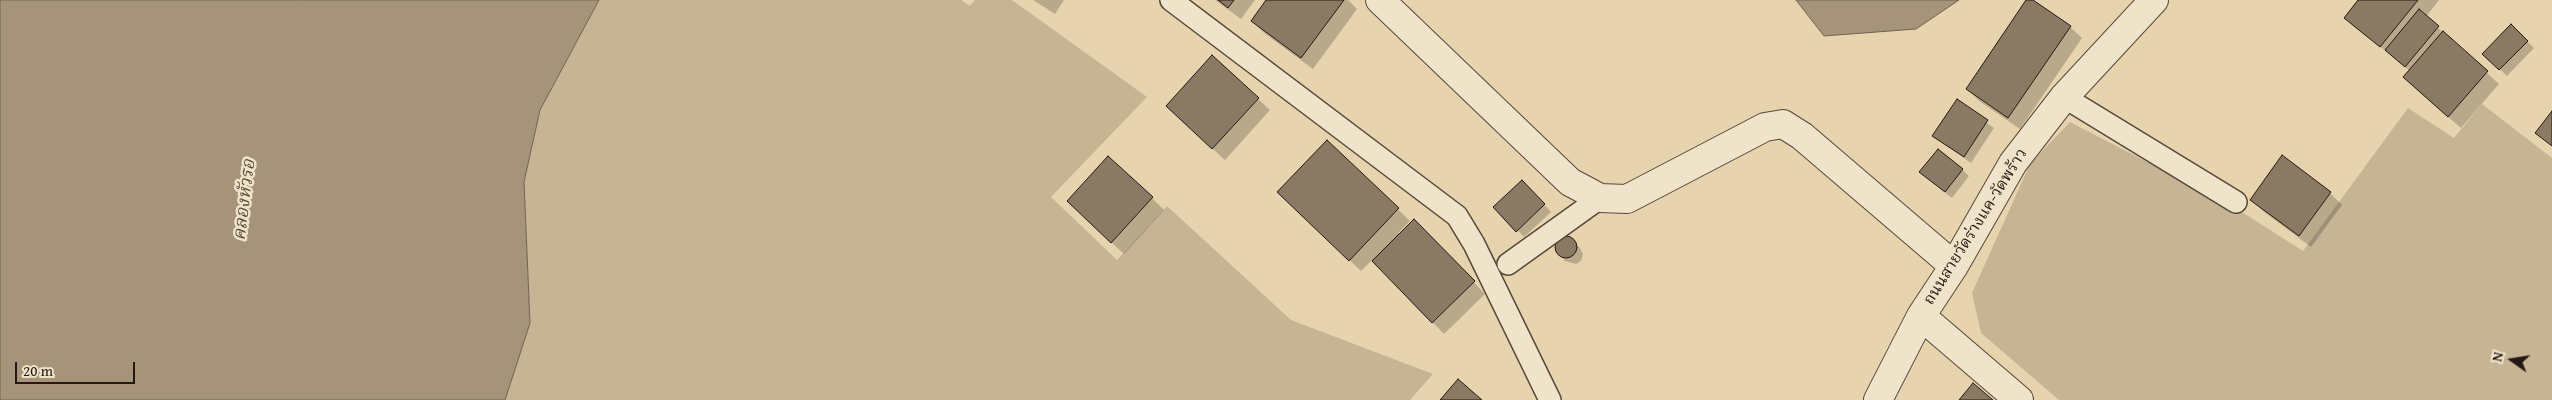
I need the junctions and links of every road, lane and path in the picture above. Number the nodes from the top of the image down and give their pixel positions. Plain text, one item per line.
1 (1171, 0) edge
2 (1380, 0) edge
3 (2154, 0) edge
4 (2064, 97) junction
5 (1600, 198) junction
6 (2236, 202) dead end
7 (1508, 264) dead end
8 (1954, 266) junction
9 (1922, 316) junction
10 (1880, 399) edge
11 (1550, 400) edge
12 (2019, 400) edge

1 - 11 lane
2 - 5 street
3 - 4 street, ถนนสายวัดร่างแค-วัดพร้าว
4 - 6 lane
4 - 8 street, ถนนสายวัดร่างแค-วัดพร้าว
5 - 7 lane
5 - 8 street
8 - 9 street, ถนนสายวัดร่างแค-วัดพร้าว
9 - 10 street, ถนนสายวัดร่างแค-วัดพร้าว
9 - 12 street

